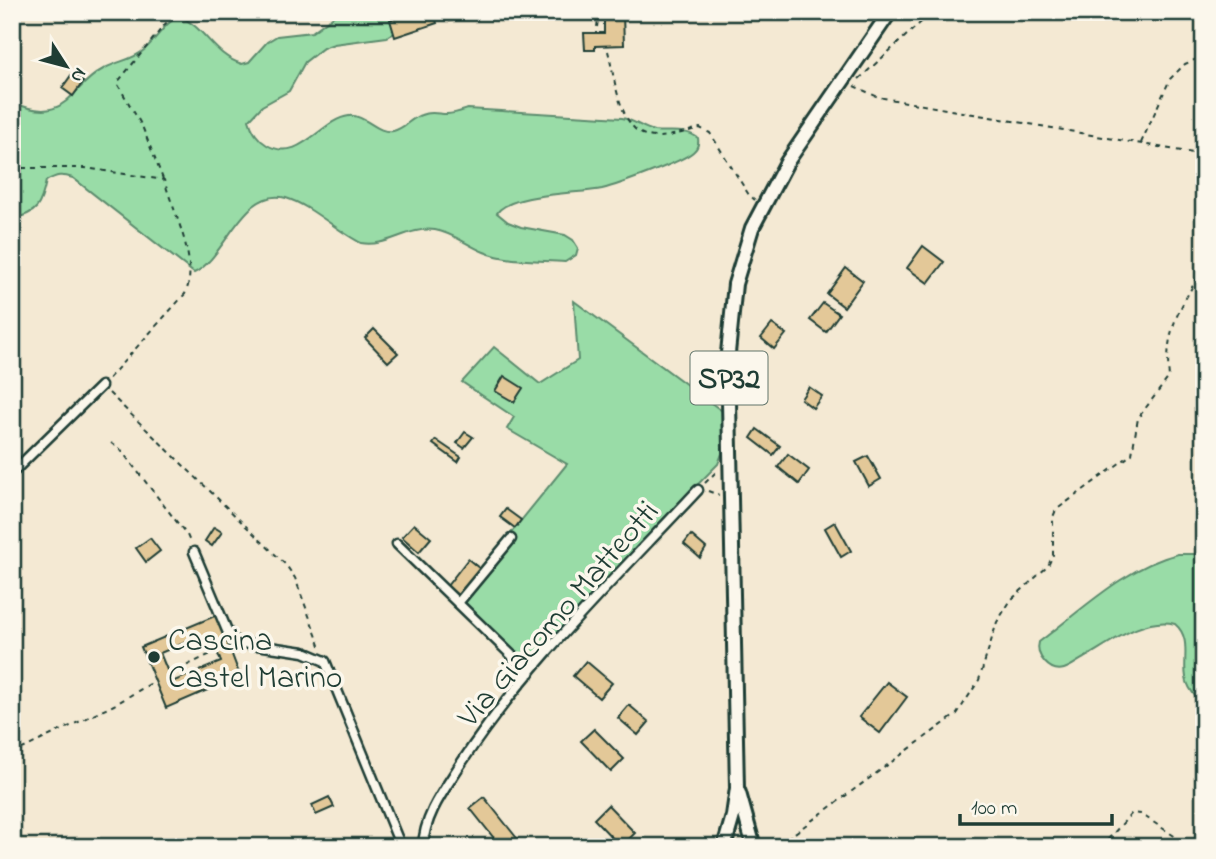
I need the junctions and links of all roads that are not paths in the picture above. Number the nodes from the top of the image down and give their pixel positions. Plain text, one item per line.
1 (890, 12) edge
2 (101, 386) road end
3 (12, 473) edge
4 (698, 490) road end
5 (511, 539) dead end
6 (397, 544) dead end
7 (194, 552) road end
8 (458, 603) junction
9 (530, 673) junction
10 (737, 788) junction
11 (401, 847) edge
12 (423, 847) edge
13 (723, 847) edge
14 (754, 847) edge

1 - 10 main road, SP32
2 - 3 street
4 - 9 street, Via Giacomo Matteotti
5 - 8 street
6 - 8 street
7 - 11 street
8 - 9 street
9 - 12 street, Via Giacomo Matteotti
10 - 13 main road, SP32
10 - 14 main road, SP32

